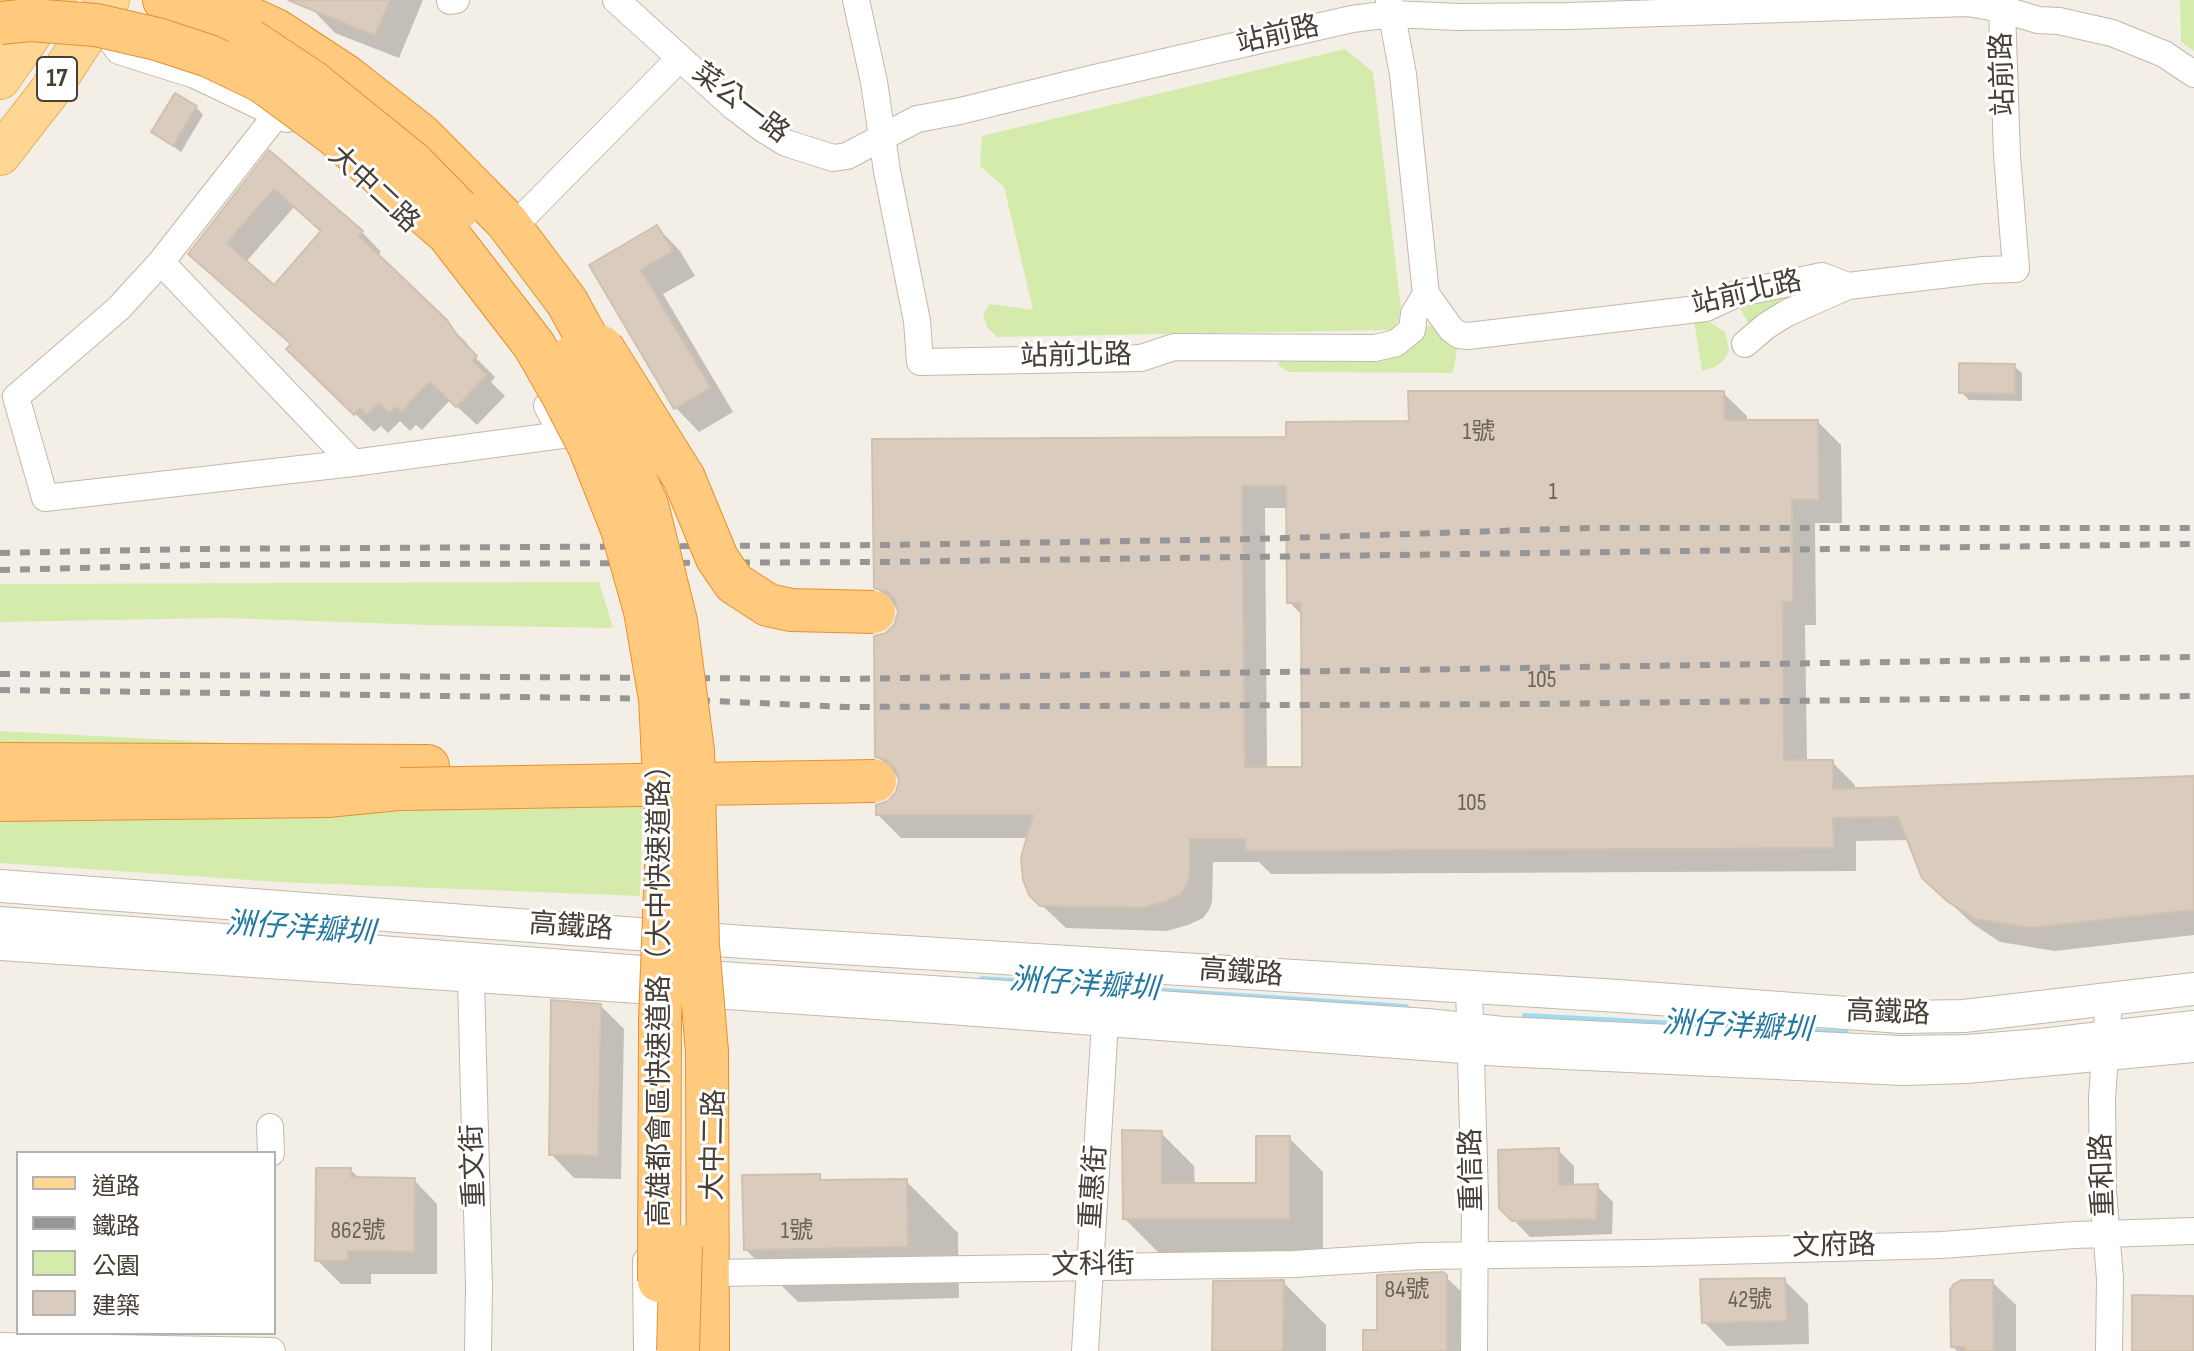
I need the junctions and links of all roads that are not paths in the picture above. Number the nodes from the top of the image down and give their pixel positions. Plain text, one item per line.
1 (16, 0) edge
2 (45, 0) edge
3 (58, 0) edge
4 (164, 0) edge
5 (616, 0) edge
6 (856, 0) edge
7 (0, 2) edge
8 (1720, 5) edge
9 (1390, 7) edge
10 (2002, 9) junction
11 (237, 10) edge
12 (104, 20) edge
13 (0, 23) edge
14 (680, 58) junction
15 (210, 63) dead end
16 (2194, 74) edge
17 (0, 79) edge
18 (278, 113) junction
19 (881, 138) junction
20 (0, 155) edge
21 (524, 216) junction
22 (448, 234) junction
23 (161, 262) junction
24 (2016, 269) joint
25 (1848, 286) junction
26 (1426, 294) junction
27 (567, 302) junction
28 (1745, 344) dead end
29 (667, 431) dead end
30 (353, 463) junction
31 (874, 612) dead end
32 (0, 764) edge
33 (0, 781) edge
34 (401, 789) junction
35 (0, 800) edge
36 (667, 838) junction
37 (0, 886) edge
38 (0, 923) edge
39 (643, 933) junction
40 (723, 939) junction
41 (0, 947) edge
42 (471, 980) junction
43 (643, 982) junction
44 (720, 987) junction
45 (1469, 988) junction
46 (2194, 989) edge
47 (2109, 1000) junction
48 (1105, 1022) junction
49 (2194, 1027) edge
50 (1470, 1040) junction
51 (2106, 1047) junction
52 (2194, 1049) edge
53 (707, 1052) junction
54 (270, 1127) dead end
55 (271, 1151) edge
56 (2194, 1231) edge
57 (2106, 1233) junction
58 (1474, 1255) junction
59 (1090, 1266) junction
60 (713, 1273) junction
61 (0, 1346) edge
62 (273, 1351) edge
63 (478, 1351) edge
64 (647, 1351) edge
65 (659, 1351) edge
66 (678, 1351) edge
67 (710, 1351) edge
68 (1085, 1351) edge
69 (1474, 1351) edge
70 (2109, 1351) edge

1 - 7 highway
2 - 22 highway, bridge
3 - 12 street, 大中二路
3 - 17 main road, 17
4 - 11 highway
5 - 14 street, 菜公一路
6 - 19 street
8 - 9 street, 站前路
8 - 10 street, 站前路
9 - 19 street, 站前路
9 - 26 street, 站前北路
10 - 16 street
10 - 24 street, 站前路
11 - 21 street
11 - 27 highway, 高雄都會區快速道路（大中快速道路）
11 - 53 highway, bridge
12 - 15 street
12 - 18 street, 大中二路
12 - 20 main road, 17
13 - 22 highway, 高雄都會區快速道路（大中快速道路）, bridge
14 - 19 street, 菜公一路
14 - 21 street
18 - 23 street
18 - 30 street, 大中二路
19 - 26 street, 站前北路
21 - 29 street
22 - 36 highway, 高雄都會區快速道路（大中快速道路）, bridge
23 - 30 street
23 - 30 street
24 - 25 street, 站前北路
25 - 26 street, 站前北路
25 - 28 street, 站前北路
27 - 31 highway, bridge
27 - 53 highway, 高雄都會區快速道路（大中快速道路）, bridge
32 - 34 highway, bridge
33 - 34 highway
34 - 35 highway
36 - 65 highway, 高雄都會區快速道路（大中快速道路）, bridge
36 - 66 highway, bridge
37 - 39 street, 高鐵路
38 - 43 street, 高鐵路
39 - 40 street, 高鐵路
39 - 43 street
40 - 44 street, 大中二路
40 - 45 street, 高鐵路
41 - 42 street, 高鐵路
42 - 43 street, 高鐵路
42 - 63 street, 重文街
43 - 44 street, 高鐵路
43 - 64 street
44 - 48 street, 高鐵路
44 - 50 street, 高鐵路
44 - 60 street, 大中二路
45 - 47 street, 高鐵路
45 - 50 street, 重信路
46 - 47 street, 高鐵路
47 - 51 street, 重和路
48 - 50 street, 高鐵路
48 - 59 street, 重惠街
49 - 51 street, 高鐵路
50 - 51 street, 高鐵路
50 - 58 street, 重信路
51 - 52 street, 高鐵路
51 - 57 street, 重和路
53 - 67 highway, 高雄都會區快速道路（大中快速道路）
54 - 55 street
56 - 57 street, 文府路
57 - 58 street, 文府路
57 - 70 street, 重和路
58 - 59 street, 文科街
58 - 69 street, 重信路
59 - 60 street, 文科街
59 - 68 street, 重惠街
60 - 67 street, 大中二路
61 - 62 street

